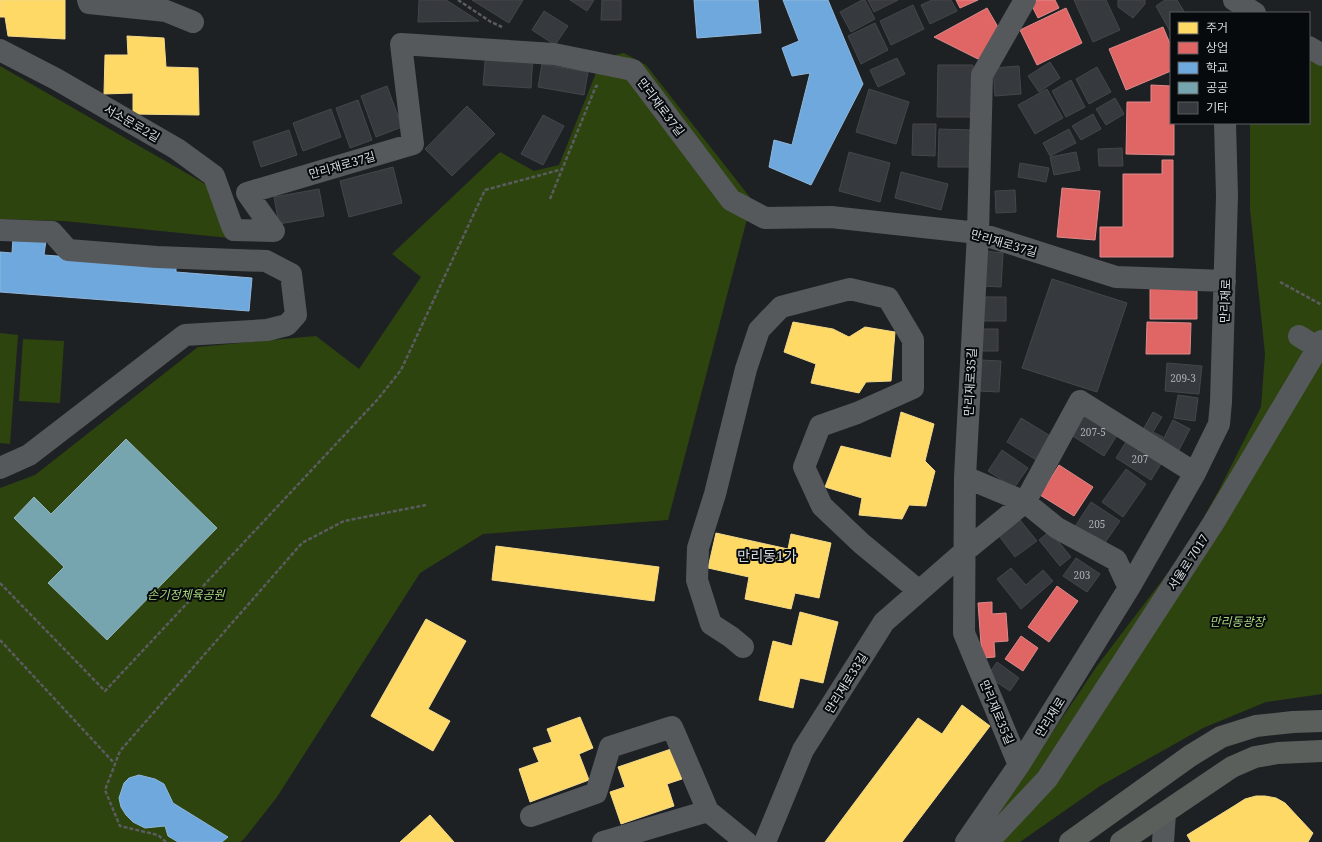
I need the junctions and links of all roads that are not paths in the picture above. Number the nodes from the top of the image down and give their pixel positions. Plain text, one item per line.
1 (88, 0) edge
2 (1025, 0) edge
3 (1223, 0) edge
4 (1234, 0) edge
5 (1223, 12) edge
6 (1253, 12) edge
7 (193, 22) dead end
8 (1310, 48) edge
9 (0, 50) edge
10 (1322, 55) edge
11 (1225, 124) edge
12 (232, 226) joint
13 (0, 230) edge
14 (978, 233) junction
15 (1225, 281) junction
16 (1299, 336) dead end
17 (1320, 345) edge
18 (0, 468) edge
19 (1195, 473) junction
20 (965, 477) junction
21 (1026, 502) junction
22 (965, 551) junction
23 (1129, 588) junction
24 (919, 591) junction
25 (743, 647) dead end
26 (1322, 721) edge
27 (1322, 751) edge
28 (1019, 765) junction
29 (708, 812) junction
30 (1165, 813) junction
31 (531, 816) dead end
32 (603, 842) edge
33 (746, 842) edge
34 (765, 842) edge
35 (966, 842) edge
36 (988, 842) edge
37 (1070, 842) edge
38 (1121, 842) edge
39 (1163, 842) edge

1 - 7 street
2 - 14 street, 만리재로35길
3 - 5 street
4 - 6 street
8 - 10 street
9 - 12 street, 서소문로2길
11 - 15 street, 만리재로
12 - 14 street, 만리재로37길
13 - 18 street
14 - 15 street, 만리재로37길
14 - 20 street, 만리재로35길
15 - 19 street, 만리재로
16 - 17 street
17 - 36 street, 서울로 7017
19 - 21 street
19 - 23 street, 만리재로
20 - 21 street
20 - 22 street, 만리재로35길
21 - 22 street, 만리재로33길
21 - 23 street
22 - 24 street, 만리재로33길
22 - 28 street, 만리재로35길
23 - 28 street, 만리재로
24 - 25 street
24 - 34 street, 만리재로33길
26 - 37 main road
27 - 30 main road
28 - 35 street, 만리재로
29 - 31 street
29 - 32 street
29 - 33 street
30 - 38 main road
30 - 39 street

